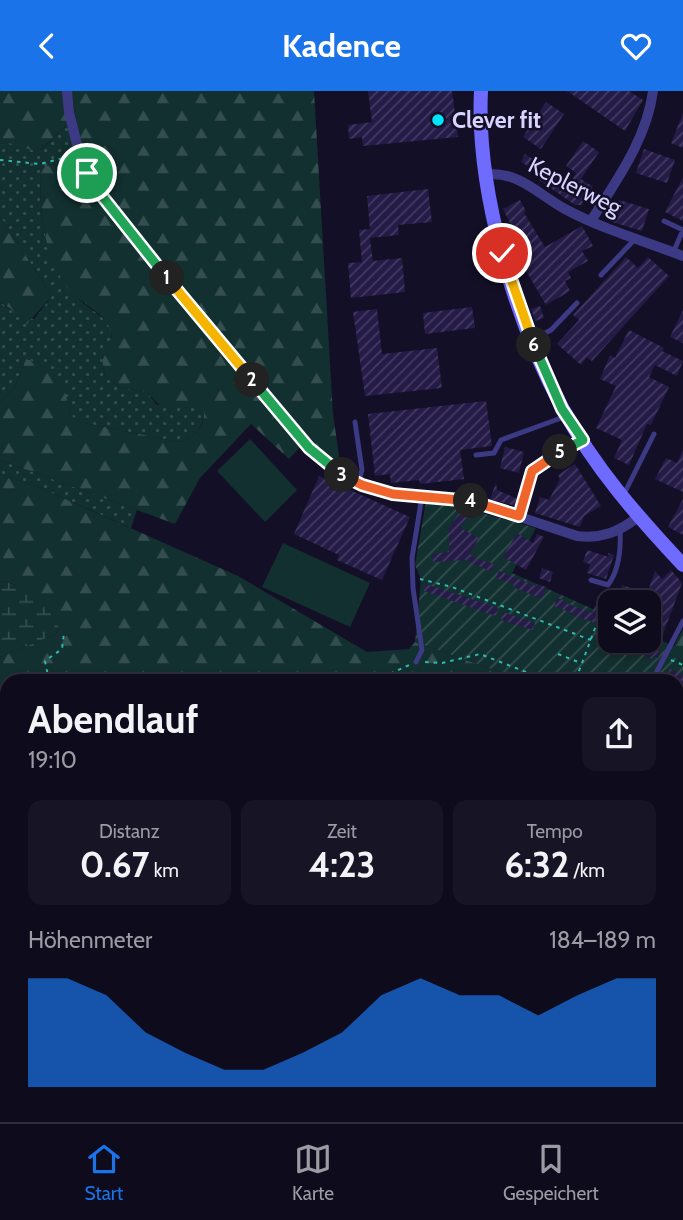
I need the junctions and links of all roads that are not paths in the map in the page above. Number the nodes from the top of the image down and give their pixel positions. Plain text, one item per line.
1 (67, 91) edge
2 (481, 91) edge
3 (651, 92) edge
4 (487, 174) junction
5 (591, 221) junction
6 (664, 221) dead end
7 (636, 238) junction
8 (678, 255) edge
9 (601, 275) dead end
10 (577, 303) dead end
11 (532, 340) junction
12 (567, 415) junction
13 (355, 422) dead end
14 (654, 434) dead end
15 (583, 440) junction
16 (476, 455) dead end
17 (358, 483) junction
18 (422, 496) junction
19 (623, 497) junction
20 (519, 516) junction
21 (638, 517) junction
22 (620, 530) junction
23 (683, 565) edge
24 (591, 580) dead end
25 (683, 621) edge
26 (416, 662) road end
27 (656, 674) edge

1 - 17 street
2 - 4 street
3 - 5 street
4 - 5 street, Keplerweg
4 - 11 street
5 - 7 street, Keplerweg
6 - 8 lane
7 - 8 street, Keplerweg
7 - 9 lane
10 - 11 lane
11 - 12 street
12 - 15 street
12 - 16 lane
13 - 17 lane
14 - 19 lane
15 - 19 street
15 - 20 lane
17 - 18 street
18 - 20 street
18 - 26 lane
19 - 21 street
20 - 22 street
21 - 22 street
21 - 23 street
22 - 24 lane
25 - 27 lane

